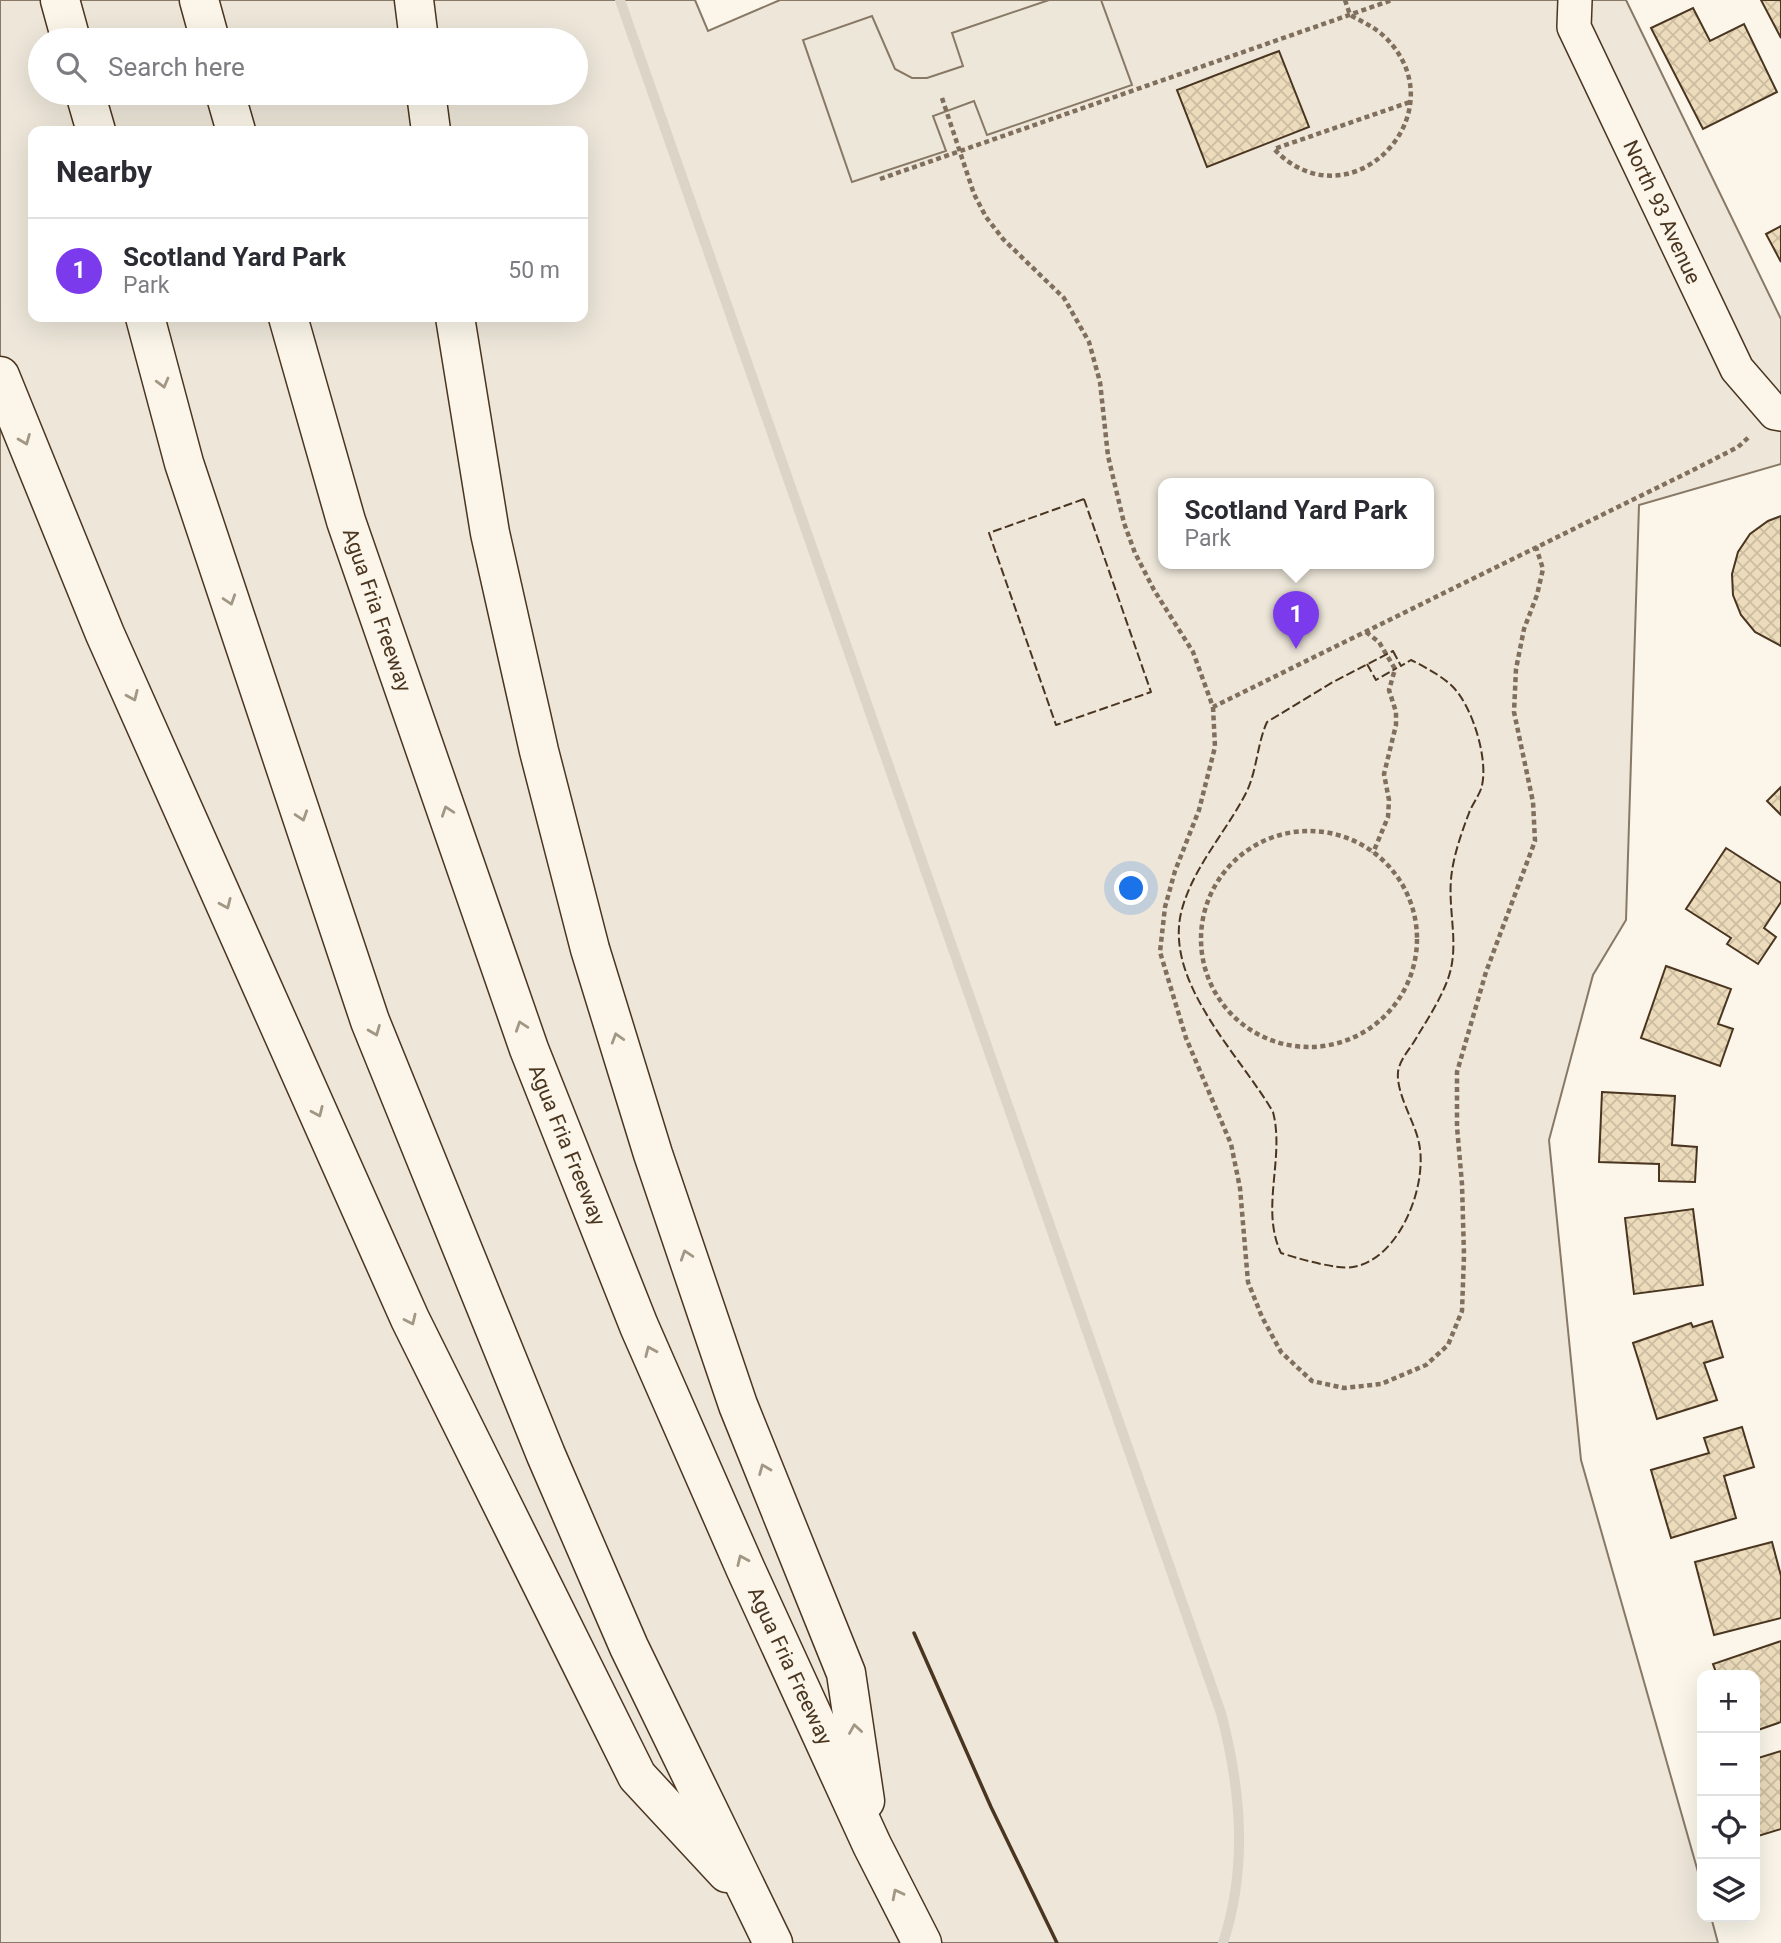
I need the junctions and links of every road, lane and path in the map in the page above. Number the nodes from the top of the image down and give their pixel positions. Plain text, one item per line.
1 (60, 0) edge
2 (199, 0) edge
3 (414, 0) edge
4 (1345, 0) edge
5 (1389, 0) edge
6 (1575, 0) edge
7 (1350, 15) junction
8 (68, 28) edge
9 (207, 28) edge
10 (418, 28) edge
11 (942, 98) dead end
12 (1410, 102) junction
13 (88, 105) edge
14 (228, 105) edge
15 (428, 105) edge
16 (95, 126) edge
17 (235, 126) edge
18 (430, 126) edge
19 (960, 151) junction
20 (880, 179) dead end
21 (146, 322) edge
22 (289, 322) edge
23 (456, 322) edge
24 (0, 376) edge
25 (1778, 414) edge
26 (1536, 547) junction
27 (1366, 632) junction
28 (1213, 707) junction
29 (1373, 853) junction
30 (872, 1845) junction
31 (755, 1903) junction
32 (772, 1943) edge
33 (922, 1943) edge

1 - 8 highway
2 - 9 highway
3 - 10 highway
4 - 7 path
5 - 7 path
6 - 25 street, North 93 Avenue
7 - 12 path
7 - 19 path
11 - 19 path
12 - 12 path
13 - 16 highway
14 - 17 highway
15 - 18 highway
19 - 20 path
19 - 28 path
21 -> 31 highway
30 -> 22 highway, Agua Fria Freeway
30 -> 23 highway
24 -> 31 highway
25 - 26 path
26 - 27 path
26 - 28 path
27 - 28 path
27 - 29 path
29 - 29 path
33 -> 30 highway, Agua Fria Freeway
31 - 32 highway

